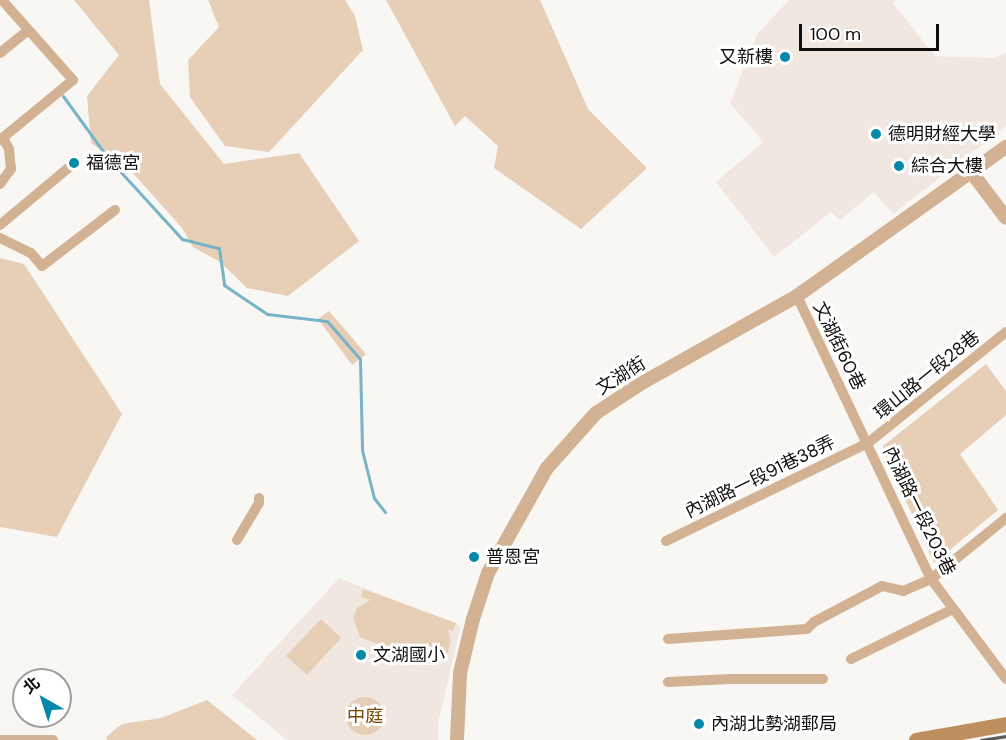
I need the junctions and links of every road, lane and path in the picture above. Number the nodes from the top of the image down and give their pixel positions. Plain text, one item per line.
1 (2, 0) edge
2 (28, 30) junction
3 (0, 53) edge
4 (2, 139) edge
5 (1006, 147) edge
6 (73, 164) dead end
7 (972, 173) junction
8 (0, 184) edge
9 (115, 210) dead end
10 (1006, 218) edge
11 (0, 225) edge
12 (0, 238) edge
13 (797, 296) junction
14 (1006, 332) edge
15 (868, 443) junction
16 (259, 498) dead end
17 (1006, 518) edge
18 (237, 540) dead end
19 (666, 541) dead end
20 (931, 579) junction
21 (953, 609) junction
22 (668, 639) dead end
23 (851, 659) dead end
24 (823, 679) dead end
25 (1006, 679) edge
26 (669, 682) dead end
27 (1006, 724) edge
28 (0, 740) edge
29 (53, 740) edge
30 (457, 740) edge
31 (916, 740) edge

1 - 2 street
2 - 3 street
2 - 4 street
4 - 8 street
5 - 7 street, 文湖街
6 - 11 street
7 - 10 street
7 - 13 street, 文湖街
9 - 12 street
13 - 15 street, 文湖街60巷
13 - 30 street, 文湖街
14 - 15 street, 環山路一段28巷
15 - 19 street, 內湖路一段91巷38弄
15 - 20 street, 內湖路一段203巷
16 - 18 street
17 - 20 street
20 - 21 street, 內湖路一段203巷
20 - 22 street
21 - 23 street
21 - 25 street, 內湖路一段203巷
24 - 26 street
27 - 31 main road
28 - 29 street

